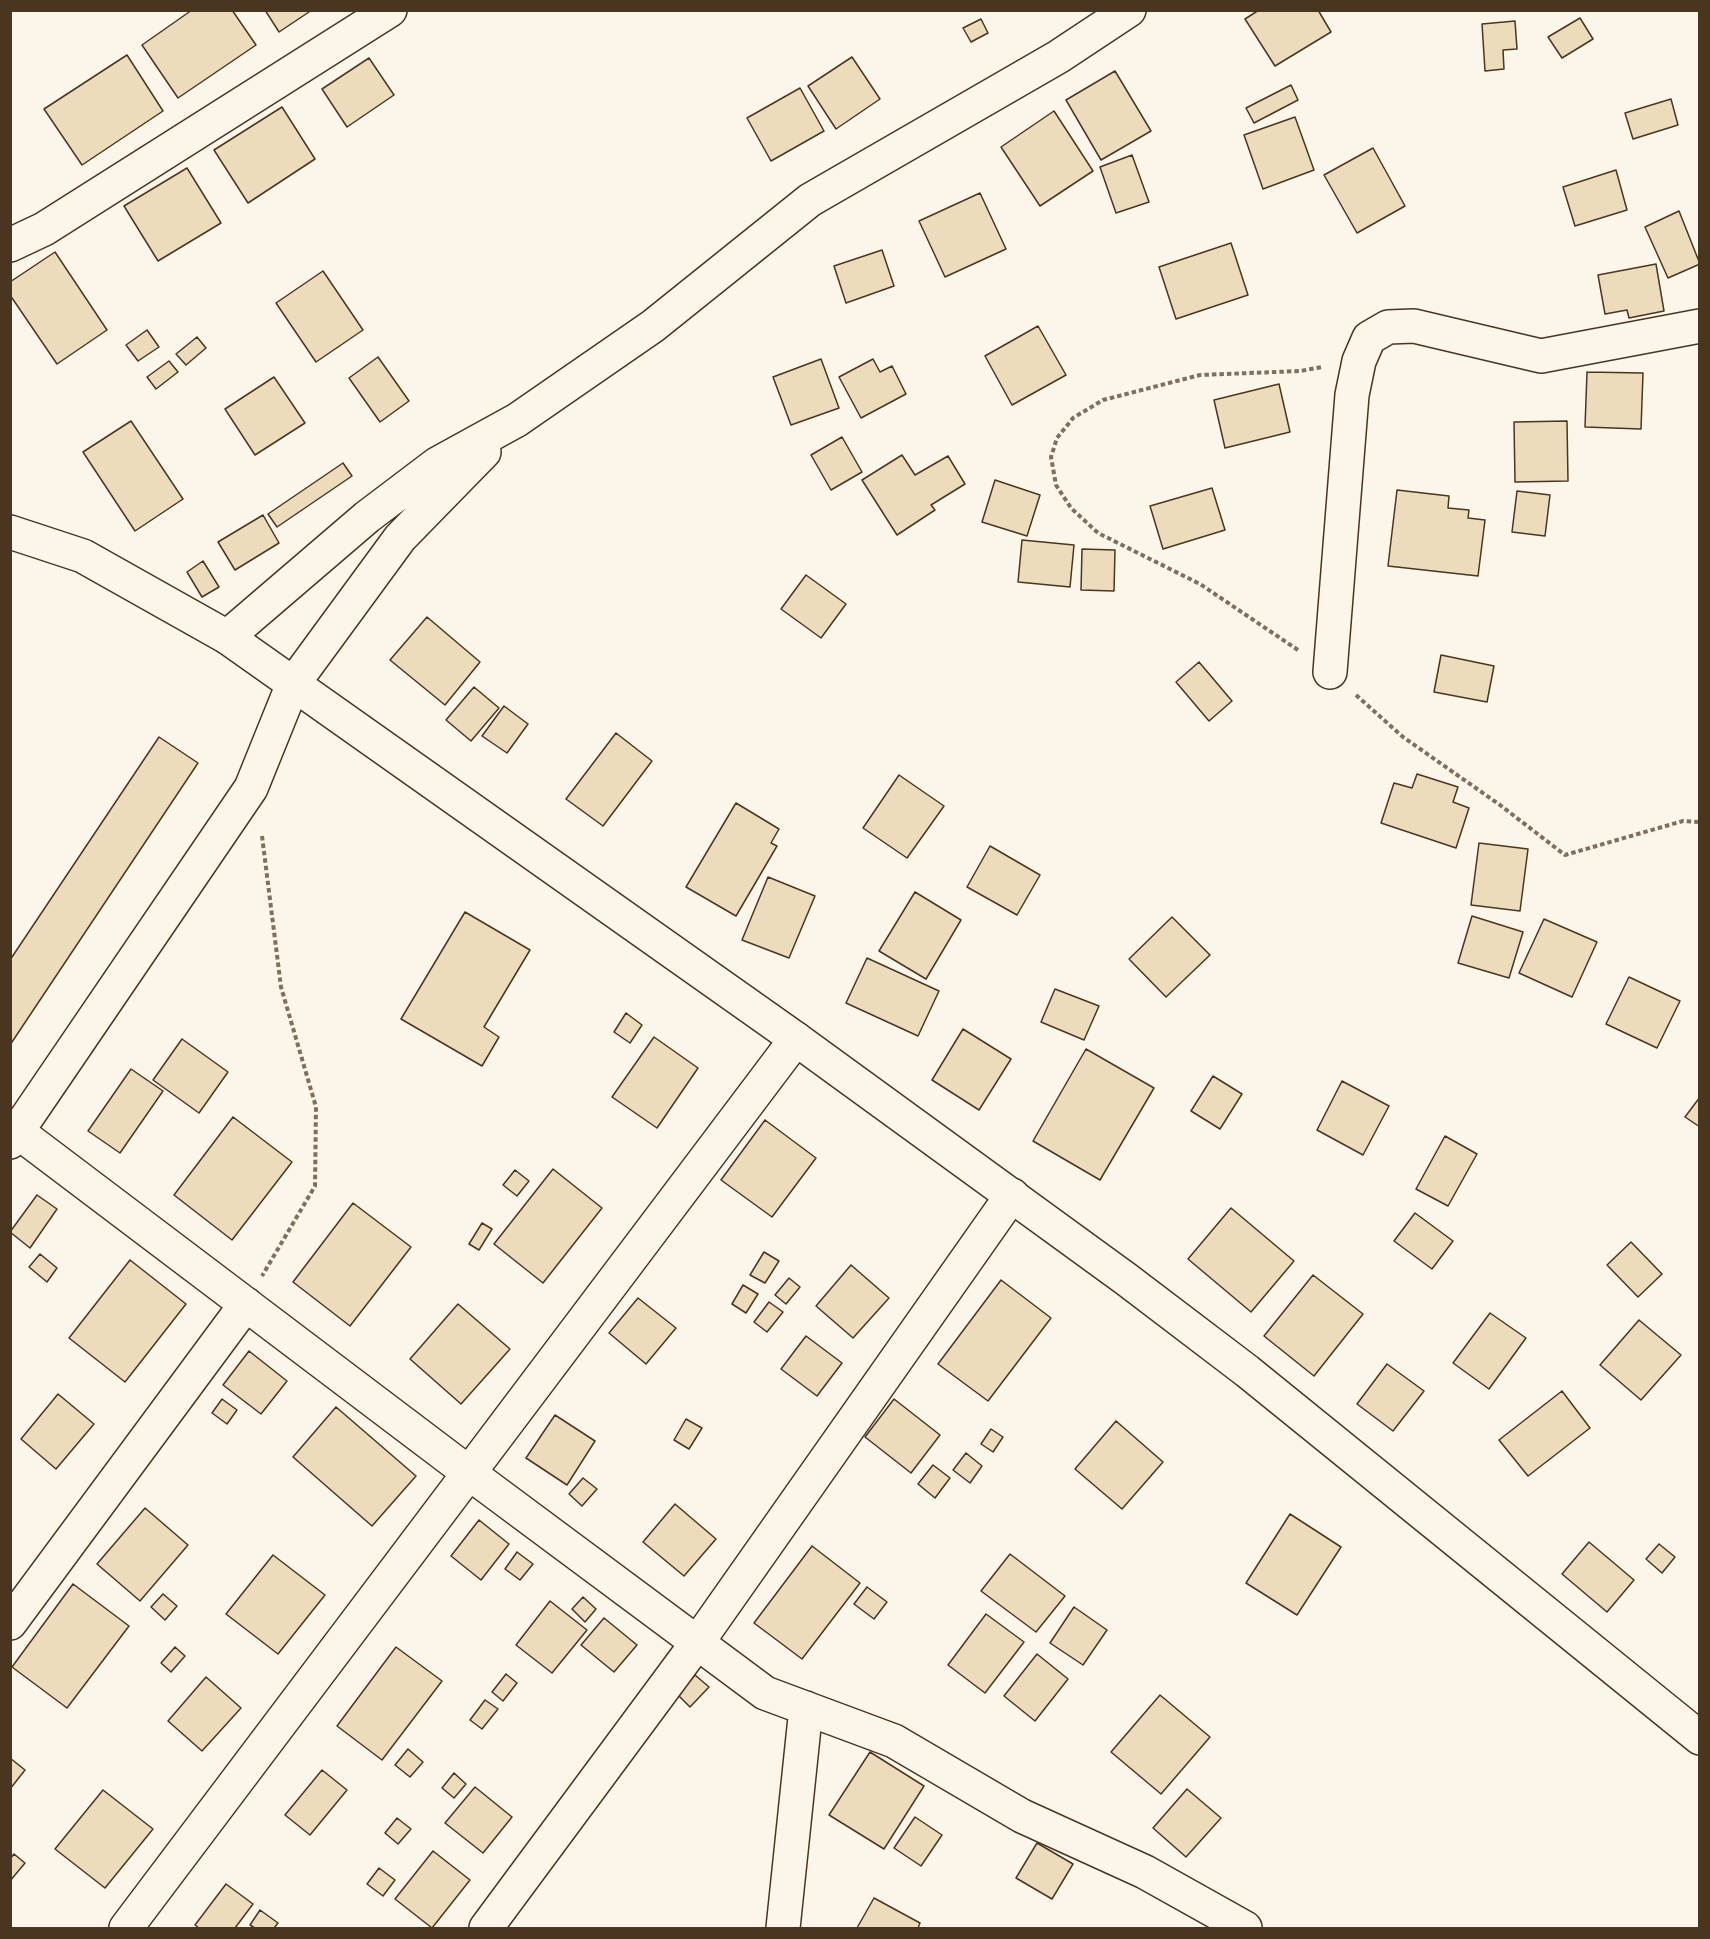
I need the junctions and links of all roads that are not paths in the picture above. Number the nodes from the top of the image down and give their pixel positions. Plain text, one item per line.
1 (390, 10) edge
2 (1129, 10) edge
3 (10, 245) edge
4 (1700, 326) edge
5 (516, 420) junction
6 (10, 532) edge
7 (227, 638) junction
8 (1330, 672) dead end
9 (293, 684) junction
10 (796, 1040) junction
11 (13, 1133) edge
12 (1012, 1195) junction
13 (246, 1304) junction
14 (469, 1473) junction
15 (10, 1623) edge
16 (697, 1643) junction
17 (806, 1708) junction
18 (1700, 1738) edge
19 (126, 1929) edge
20 (486, 1929) edge
21 (783, 1929) edge
22 (1245, 1929) edge

1 - 3 street
2 - 5 street
4 - 8 street
5 - 7 street
5 - 9 street
6 - 7 street
7 - 9 street
9 - 10 street
9 - 11 street
10 - 12 street
10 - 14 street
11 - 13 street
12 - 16 street
12 - 18 street
13 - 14 street
13 - 15 street
14 - 16 street
14 - 19 street
16 - 17 street
16 - 20 street
17 - 21 street
17 - 22 street

